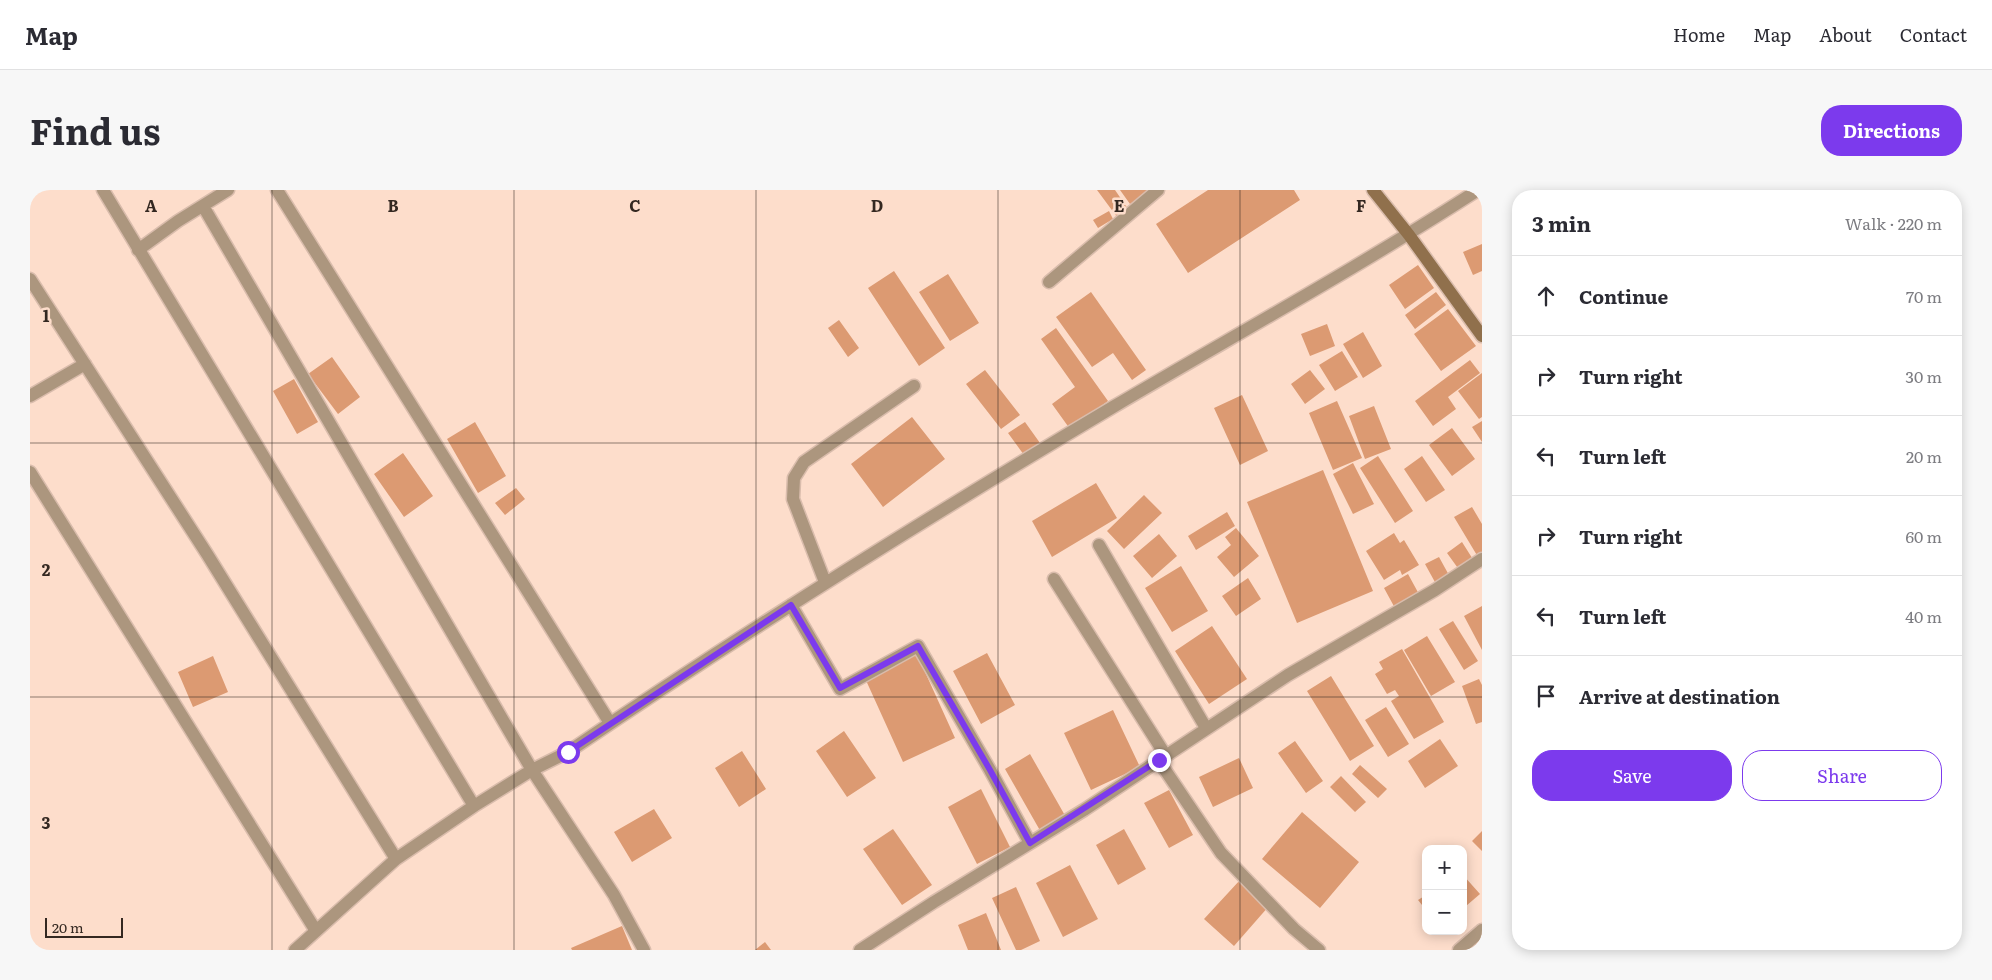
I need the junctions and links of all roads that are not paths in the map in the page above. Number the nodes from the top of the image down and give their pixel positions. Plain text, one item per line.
1 (103, 190) edge
2 (228, 190) edge
3 (277, 190) edge
4 (1158, 190) edge
5 (1373, 190) edge
6 (1478, 190) edge
7 (203, 206) junction
8 (1409, 235) junction
9 (138, 250) junction
10 (30, 279) edge
11 (1049, 282) dead end
12 (1482, 336) edge
13 (85, 364) junction
14 (914, 386) dead end
15 (30, 396) edge
16 (30, 472) edge
17 (1099, 545) dead end
18 (1482, 559) edge
19 (1054, 579) dead end
20 (825, 582) junction
21 (791, 605) junction
22 (610, 723) junction
23 (1206, 728) junction
24 (1162, 758) junction
25 (532, 770) junction
26 (474, 806) junction
27 (1030, 843) junction
28 (396, 859) junction
29 (1482, 930) edge
30 (316, 932) junction
31 (295, 950) edge
32 (644, 950) edge
33 (860, 950) edge
34 (1319, 950) edge
35 (1459, 950) edge

1 - 9 street
2 - 7 street
3 - 22 street
4 - 11 street
5 - 8 street
6 - 8 street
7 - 9 street
7 - 25 street
8 - 12 street
8 - 20 street
9 - 26 street
10 - 13 street
13 - 15 street
13 - 28 street
14 - 20 street
16 - 30 street
17 - 23 street
18 - 23 street
19 - 24 street
20 - 21 street
21 - 22 street
21 - 27 street
22 - 25 street
23 - 24 street
24 - 27 street
24 - 34 street
25 - 26 street
25 - 32 street
26 - 28 street
27 - 33 street
28 - 30 street
29 - 35 street
30 - 31 street

